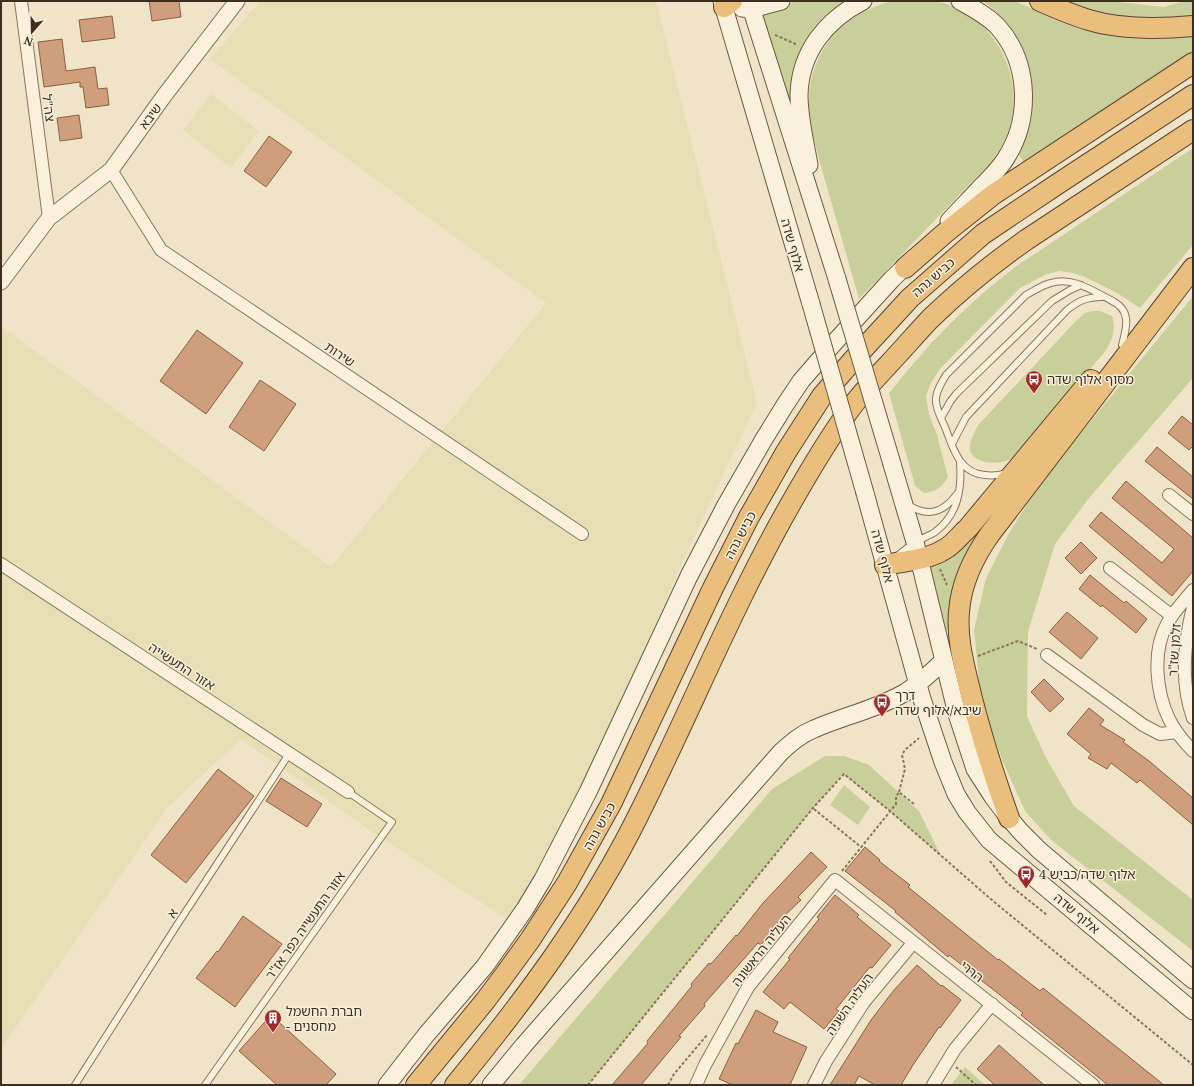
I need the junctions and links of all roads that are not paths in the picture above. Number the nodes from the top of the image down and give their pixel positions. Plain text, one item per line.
1 (21, 1) edge
2 (237, 1) edge
3 (781, 1) edge
4 (863, 1) edge
5 (960, 1) edge
6 (1040, 1) edge
7 (726, 3) edge
8 (751, 5) edge
9 (1193, 26) edge
10 (1193, 64) edge
11 (1193, 95) edge
12 (1193, 130) edge
13 (111, 170) junction
14 (816, 215) junction
15 (50, 218) junction
16 (1193, 261) edge
17 (905, 268) junction
18 (1193, 268) edge
19 (1, 282) edge
20 (1082, 286) junction
21 (1113, 301) junction
22 (1122, 345) junction
23 (941, 418) junction
24 (952, 444) junction
25 (960, 462) junction
26 (1017, 469) junction
27 (960, 489) junction
28 (1169, 495) dead end
29 (902, 498) junction
30 (1193, 514) edge
31 (582, 534) dead end
32 (922, 552) junction
33 (1, 564) edge
34 (885, 565) junction
35 (1110, 568) dead end
36 (1193, 590) edge
37 (1193, 607) edge
38 (1172, 616) junction
39 (1047, 655) road end
40 (944, 660) junction
41 (918, 684) junction
42 (872, 708) junction
43 (926, 711) junction
44 (1193, 718) edge
45 (1177, 732) junction
46 (1193, 751) edge
47 (290, 754) junction
48 (348, 792) joint
49 (1009, 818) junction
50 (835, 880) joint
51 (913, 943) junction
52 (1193, 980) edge
53 (992, 1004) junction
54 (1193, 1011) edge
55 (75, 1085) edge
56 (206, 1085) edge
57 (387, 1085) edge
58 (416, 1085) edge
59 (455, 1085) edge
60 (491, 1085) edge
61 (696, 1085) edge
62 (814, 1085) edge
63 (933, 1085) edge
64 (1093, 1085) edge

1 - 15 street, צה"ל
2 - 13 street, שיבא
3 - 8 main road
4 - 14 main road
5 - 17 main road
6 - 9 highway
7 - 8 main road
7 - 34 main road, אלוף שדה, bridge
8 - 14 main road, אלוף שדה
10 - 17 highway
11 - 58 highway, כביש גהה
12 - 59 highway
13 - 15 street, שיבא
13 - 31 street, שירות
14 - 29 main road, אלוף שדה, bridge
15 - 19 street, שיבא
16 - 22 highway
17 - 57 main road
18 - 49 highway
20 - 21 lane
20 - 23 lane
20 - 23 lane
21 - 22 lane
21 - 24 lane
22 - 26 highway
23 - 24 lane
24 - 25 lane
25 - 26 lane
25 - 27 lane
26 - 32 highway
27 - 29 lane
27 - 32 lane
28 - 30 street
29 - 32 main road, אלוף שדה
32 - 34 highway
32 - 40 main road, אלוף שדה
33 - 47 street, אזור התעשייה
34 - 41 main road, אלוף שדה
35 - 38 street
36 - 38 street, זלמן שז"ר
37 - 44 street, זלמן שז"ר
38 - 45 street, זלמן שז"ר
39 - 45 street
40 - 41 main road
40 - 49 main road, אלוף שדה
41 - 42 main road
41 - 43 main road, אלוף שדה
42 - 43 main road
42 - 60 main road
43 - 54 main road, אלוף שדה
45 - 46 street, זלמן שז"ר
47 - 48 street, אזור התעשייה
47 - 55 lane, א
48 - 56 lane, אזור התעשייה כפר אז"ר
49 - 52 main road, אלוף שדה
50 - 51 street, הררי
50 - 61 street, העליה הראשונה
51 - 53 street, הררי
51 - 62 street, העליה השניה
53 - 63 street
53 - 64 street, הררי

